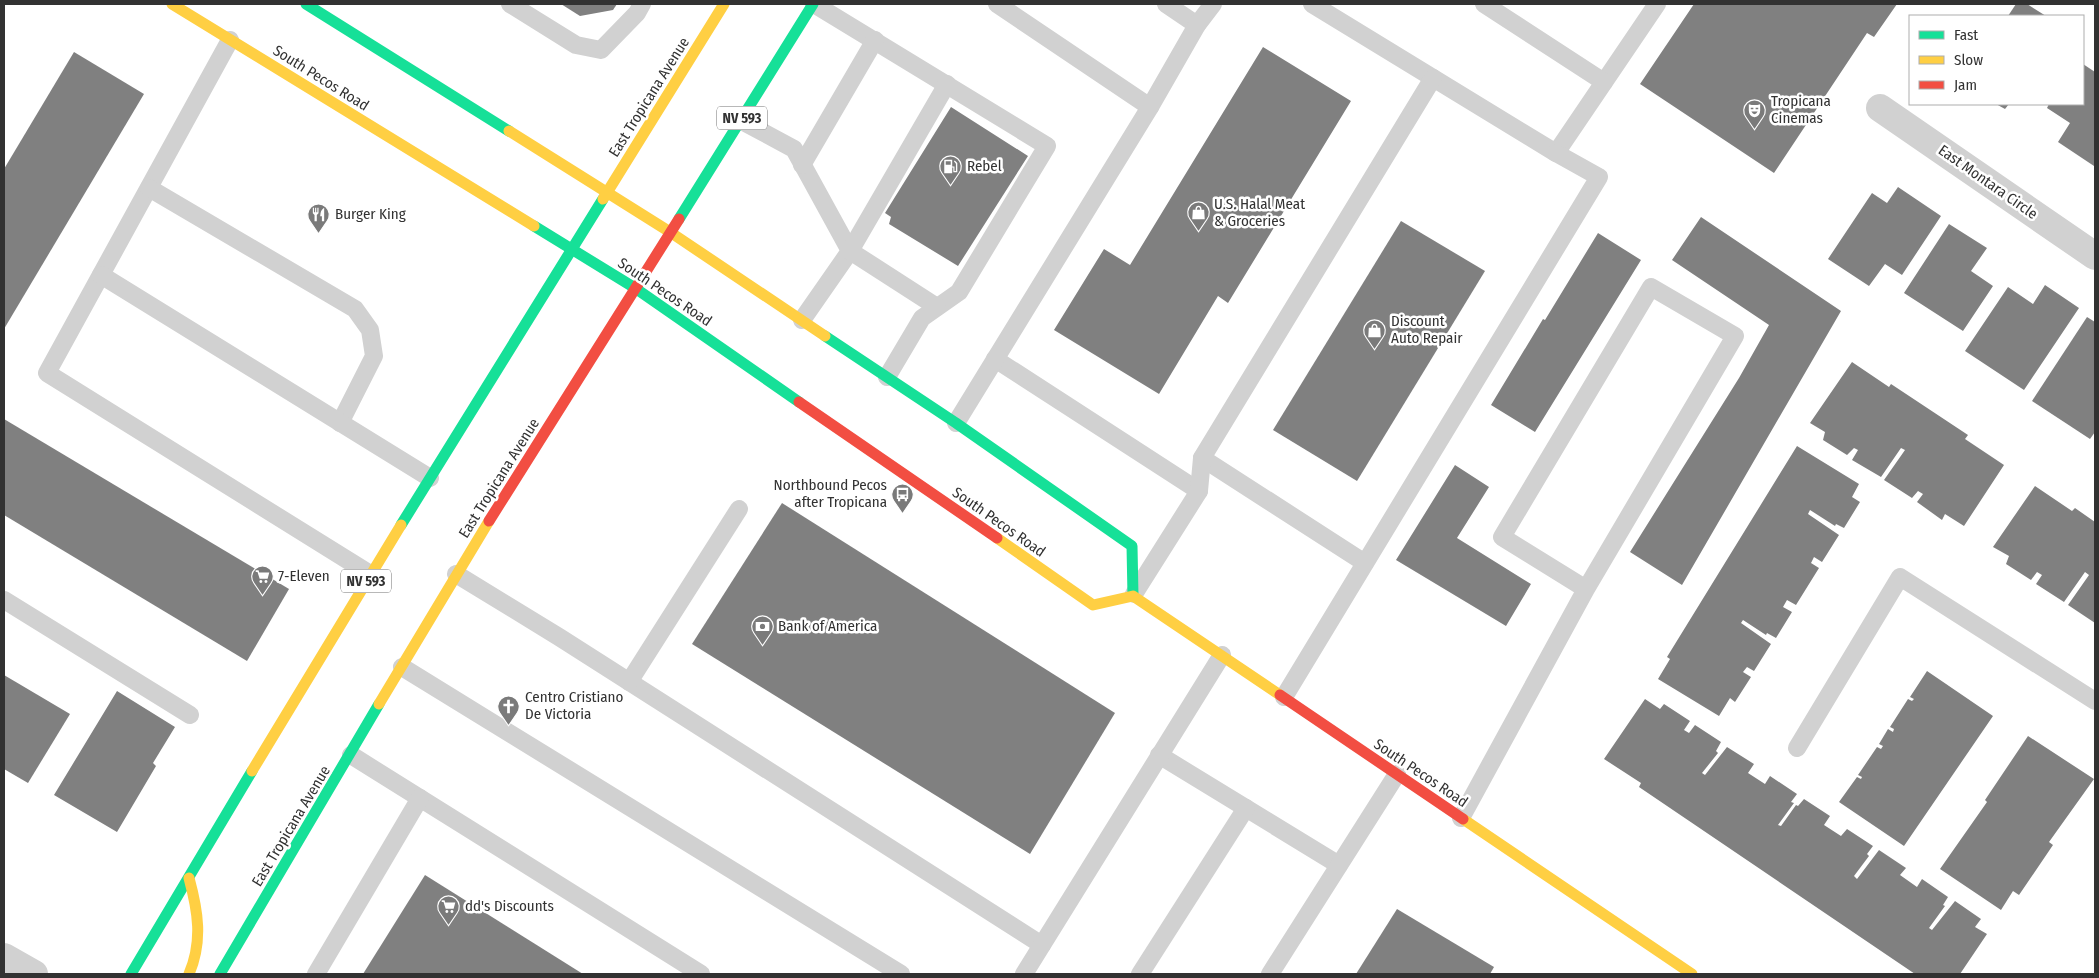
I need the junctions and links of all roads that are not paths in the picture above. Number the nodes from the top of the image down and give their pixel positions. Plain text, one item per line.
1 (172, 4) edge
2 (306, 4) edge
3 (510, 4) edge
4 (642, 4) edge
5 (724, 4) edge
6 (814, 4) edge
7 (997, 4) edge
8 (1166, 4) edge
9 (1213, 4) edge
10 (1312, 4) edge
11 (1484, 4) edge
12 (1653, 5) edge
13 (1197, 25) junction
14 (230, 40) junction
15 (875, 40) junction
16 (1433, 78) junction
17 (1604, 82) junction
18 (946, 84) junction
19 (1150, 107) junction
20 (1880, 108) dead end
21 (740, 120) junction
22 (1556, 153) junction
23 (802, 165) junction
24 (149, 188) junction
25 (607, 192) junction
26 (670, 232) junction
27 (572, 250) junction
28 (850, 251) junction
29 (2095, 256) edge
30 (101, 275) junction
31 (635, 288) junction
32 (937, 307) junction
33 (802, 320) junction
34 (995, 359) junction
35 (887, 376) junction
36 (340, 423) junction
37 (956, 423) junction
38 (1202, 458) junction
39 (430, 478) junction
40 (1199, 491) junction
41 (739, 509) dead end
42 (1366, 563) junction
43 (370, 574) junction
44 (456, 574) junction
45 (1586, 589) junction
46 (1133, 596) junction
47 (4, 600) edge
48 (1222, 656) junction
49 (402, 668) junction
50 (629, 682) junction
51 (1284, 698) junction
52 (2095, 701) edge
53 (190, 715) dead end
54 (1797, 748) dead end
55 (351, 755) junction
56 (1159, 755) junction
57 (1397, 774) junction
58 (420, 798) junction
59 (1246, 808) junction
60 (1461, 818) junction
61 (1340, 865) junction
62 (189, 878) junction
63 (1042, 945) junction
64 (4, 957) edge
65 (34, 974) edge
66 (132, 974) edge
67 (189, 974) edge
68 (220, 974) edge
69 (316, 974) edge
70 (702, 974) edge
71 (901, 974) edge
72 (1024, 974) edge
73 (1140, 974) edge
74 (1270, 974) edge
75 (1692, 974) edge

1 - 14 main road, South Pecos Road
2 - 25 main road
3 - 4 lane
5 - 25 main road, East Tropicana Avenue / NV 593
6 - 15 lane
6 - 21 main road, East Tropicana Avenue / NV 593
7 - 19 lane
8 - 13 lane
9 - 13 lane
10 - 16 lane
11 - 17 lane
12 - 17 lane
13 - 19 lane
14 - 24 lane
14 - 27 main road, South Pecos Road
15 - 18 lane
15 - 23 lane
16 - 22 lane
16 - 38 lane
17 - 22 lane
18 - 28 lane
18 - 32 lane
19 - 34 lane
20 - 29 street, East Montara Circle
21 - 23 lane
21 - 26 main road, East Tropicana Avenue / NV 593
22 - 42 lane
23 - 28 lane
24 - 30 lane
24 - 36 lane
25 - 26 main road
25 - 27 main road, East Tropicana Avenue / NV 593
26 - 31 main road, East Tropicana Avenue / NV 593
26 - 33 main road
27 - 31 main road, South Pecos Road
27 - 39 main road, East Tropicana Avenue / NV 593
28 - 32 lane
28 - 33 lane
30 - 36 lane
30 - 43 lane
31 - 44 main road, East Tropicana Avenue / NV 593
31 - 46 main road, South Pecos Road
32 - 35 lane
33 - 35 main road
34 - 37 lane
34 - 40 lane
35 - 37 main road
36 - 39 lane
37 - 46 main road
38 - 40 lane
38 - 42 lane
39 - 43 main road, East Tropicana Avenue / NV 593
40 - 46 lane
41 - 50 lane
42 - 51 lane
43 - 62 main road, East Tropicana Avenue / NV 593
44 - 49 main road, East Tropicana Avenue / NV 593
44 - 50 lane
45 - 45 lane
45 - 60 lane
46 - 48 main road, South Pecos Road
47 - 53 lane
48 - 51 main road, South Pecos Road
48 - 56 lane
49 - 55 main road, East Tropicana Avenue / NV 593
49 - 71 lane
50 - 63 lane
51 - 57 main road, South Pecos Road
52 - 54 lane
55 - 58 lane
55 - 68 main road, East Tropicana Avenue / NV 593
56 - 59 lane
56 - 63 lane
57 - 60 main road, South Pecos Road
57 - 61 lane
58 - 69 lane
58 - 70 lane
59 - 61 lane
59 - 73 lane
60 - 75 main road, South Pecos Road
61 - 74 lane
62 - 66 main road, East Tropicana Avenue / NV 593
62 - 67 main road
63 - 72 lane
64 - 65 street

